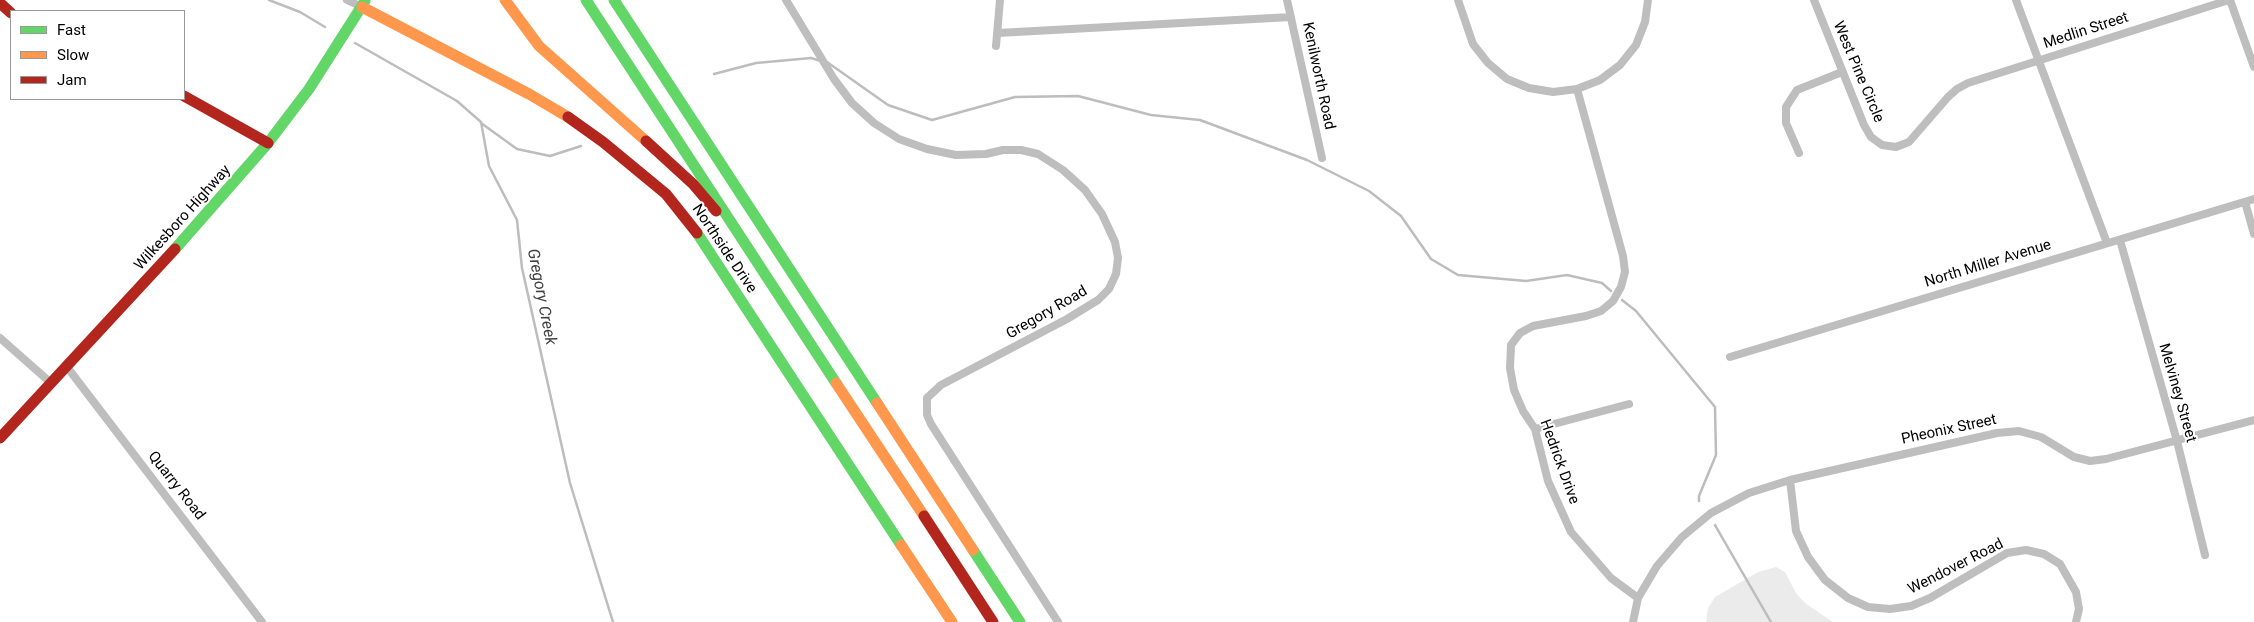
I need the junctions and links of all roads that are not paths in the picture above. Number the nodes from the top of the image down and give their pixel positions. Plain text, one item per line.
1 (347, 0) edge
2 (505, 0) edge
3 (586, 0) edge
4 (614, 0) edge
5 (625, 0) edge
6 (786, 0) edge
7 (1000, 0) edge
8 (1287, 0) edge
9 (1458, 0) edge
10 (1648, 0) edge
11 (1814, 0) edge
12 (2016, 0) edge
13 (2229, 0) edge
14 (0, 3) edge
15 (364, 3) edge
16 (10, 12) edge
17 (1290, 17) junction
18 (998, 32) junction
19 (996, 46) dead end
20 (2038, 61) junction
21 (655, 63) junction
22 (2254, 67) edge
23 (1842, 72) junction
24 (1577, 89) junction
25 (185, 97) edge
26 (268, 143) junction
27 (1799, 153) dead end
28 (1322, 158) dead end
29 (2254, 199) edge
30 (2245, 202) junction
31 (2254, 234) edge
32 (2120, 240) junction
33 (2107, 243) junction
34 (779, 294) junction
35 (0, 338) edge
36 (1730, 357) dead end
37 (68, 367) junction
38 (51, 384) junction
39 (1629, 404) dead end
40 (2254, 420) edge
41 (1535, 429) junction
42 (0, 438) edge
43 (2177, 441) junction
44 (1790, 480) junction
45 (2205, 555) dead end
46 (1638, 598) junction
47 (262, 622) edge
48 (952, 622) edge
49 (993, 622) edge
50 (1020, 622) edge
51 (1058, 622) edge
52 (1633, 622) edge
53 (2076, 622) edge

1 - 15 street
2 - 34 main road
3 - 34 main road
4 - 21 main road
5 - 21 main road
6 - 51 street, Gregory Road
7 - 18 street
8 - 17 street, Kenilworth Road
9 - 24 street
10 - 24 street
11 - 23 street, West Pine Circle
12 - 20 street
13 - 20 street, Medlin Street
13 - 22 street
14 - 16 main road
15 - 26 main road, Wilkesboro Highway
15 - 48 main road, Northside Drive
17 - 18 street
17 - 28 street, Kenilworth Road
18 - 19 street
20 - 23 street, West Pine Circle
20 - 33 street
21 - 50 main road
23 - 27 street
24 - 41 street, Hedrick Drive
25 - 26 main road
26 - 37 main road, Wilkesboro Highway
29 - 30 street, North Miller Avenue
30 - 31 street
30 - 32 street, North Miller Avenue
32 - 33 street, North Miller Avenue
32 - 43 street, Melviney Street
33 - 36 street, North Miller Avenue
34 - 49 main road
35 - 38 street
37 - 38 main road, Wilkesboro Highway
37 - 47 street, Quarry Road
38 - 42 main road, Wilkesboro Highway
39 - 41 street
40 - 43 street, Pheonix Street
41 - 46 street, Hedrick Drive
43 - 44 street, Pheonix Street
43 - 45 street, Melviney Street
44 - 46 street, Pheonix Street
44 - 53 street, Wendover Road
46 - 52 street

